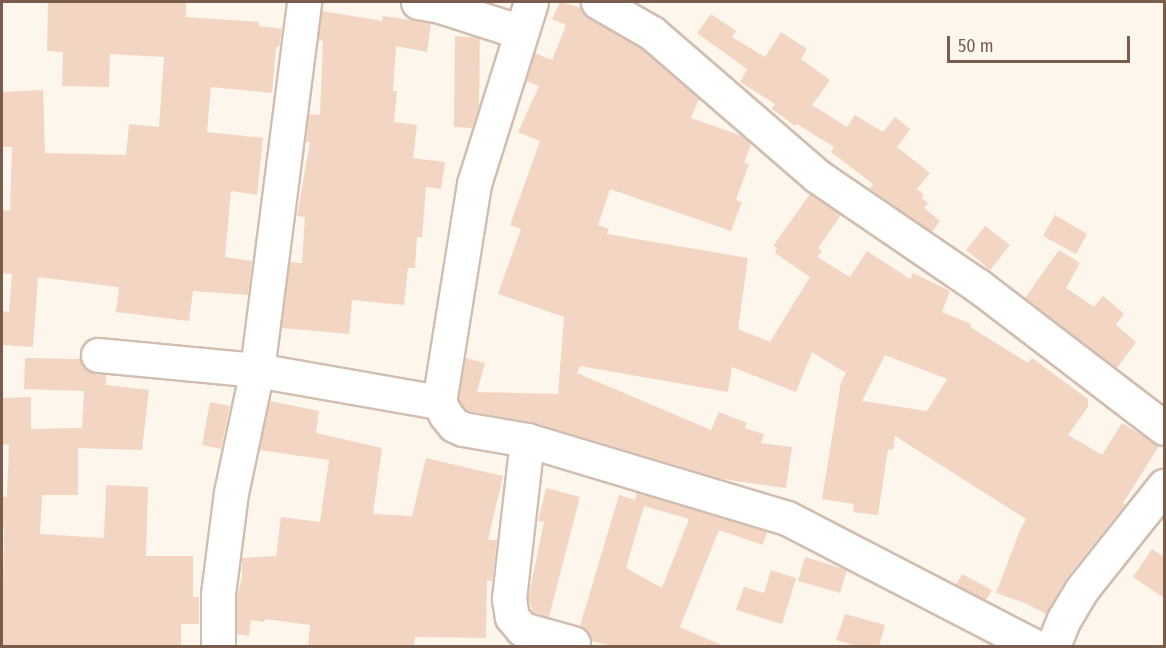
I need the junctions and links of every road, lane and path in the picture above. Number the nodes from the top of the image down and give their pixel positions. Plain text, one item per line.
1 (304, 2) edge
2 (418, 2) edge
3 (531, 2) edge
4 (598, 2) edge
5 (521, 32) junction
6 (98, 355) dead end
7 (257, 370) junction
8 (439, 402) junction
9 (1164, 428) edge
10 (527, 440) junction
11 (1164, 486) edge
12 (573, 643) dead end
13 (218, 646) edge
14 (1034, 646) edge
15 (1053, 646) edge

1 - 7 street
2 - 5 street
3 - 5 street
4 - 9 street
5 - 8 street
6 - 7 street
7 - 8 street
7 - 13 street
8 - 10 street
10 - 12 street
10 - 14 street
11 - 15 street

